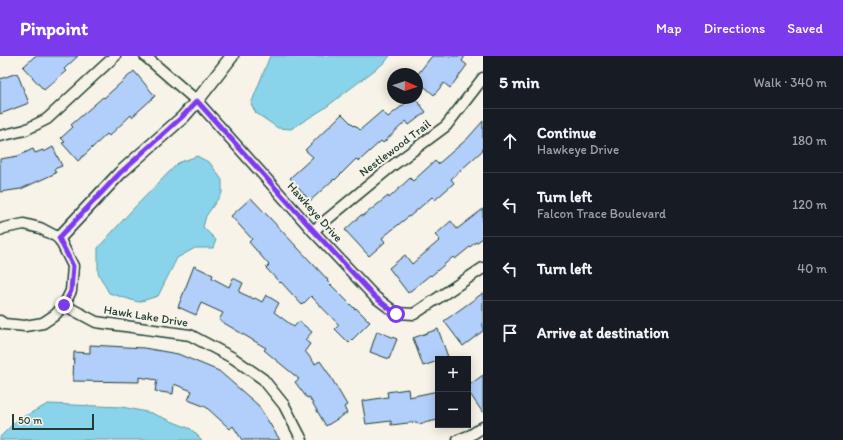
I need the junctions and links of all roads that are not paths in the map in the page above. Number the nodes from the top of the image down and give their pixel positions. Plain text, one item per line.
1 (115, 56) edge
2 (145, 56) edge
3 (232, 56) edge
4 (483, 78) edge
5 (197, 101) junction
6 (0, 136) edge
7 (0, 230) edge
8 (314, 231) junction
9 (59, 238) junction
10 (483, 268) edge
11 (64, 305) junction
12 (0, 321) edge
13 (483, 427) edge
14 (302, 440) edge
15 (458, 440) edge

1 - 6 street
2 - 5 street, Hawkeye Drive
3 - 5 street
4 - 8 street, Nestlewood Trail
5 - 8 street, Hawkeye Drive
5 - 9 street
7 - 9 street
8 - 10 street, Hawkeye Drive
9 - 11 street
11 - 12 street
11 - 14 street, Hawk Lake Drive
13 - 15 street

